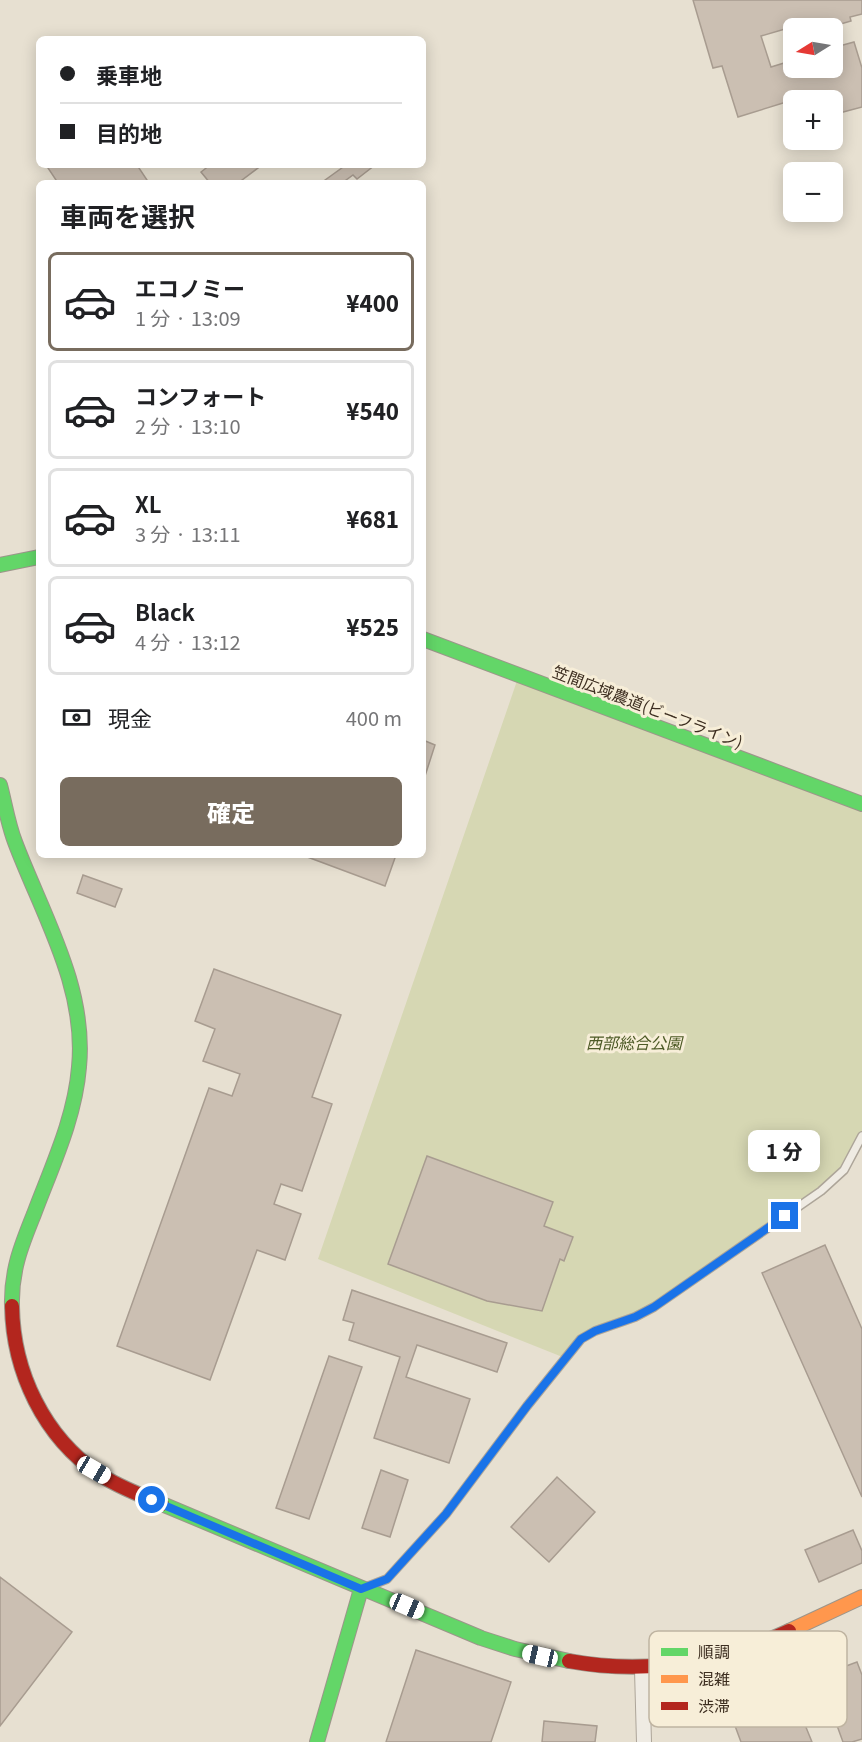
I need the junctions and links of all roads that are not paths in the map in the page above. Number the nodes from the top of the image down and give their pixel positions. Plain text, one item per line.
1 (36, 558) edge
2 (0, 565) edge
3 (426, 640) edge
4 (0, 785) edge
5 (862, 804) edge
6 (862, 1136) edge
7 (361, 1589) junction
8 (862, 1597) edge
9 (787, 1631) edge
10 (649, 1669) edge
11 (642, 1670) junction
12 (317, 1742) edge
13 (645, 1742) edge

1 - 2 street
3 - 5 street, 笠間広域農道(ビーフライン)
4 - 7 street
6 - 7 lane
7 - 11 street
7 - 12 street
8 - 9 street
10 - 11 street
11 - 13 street

